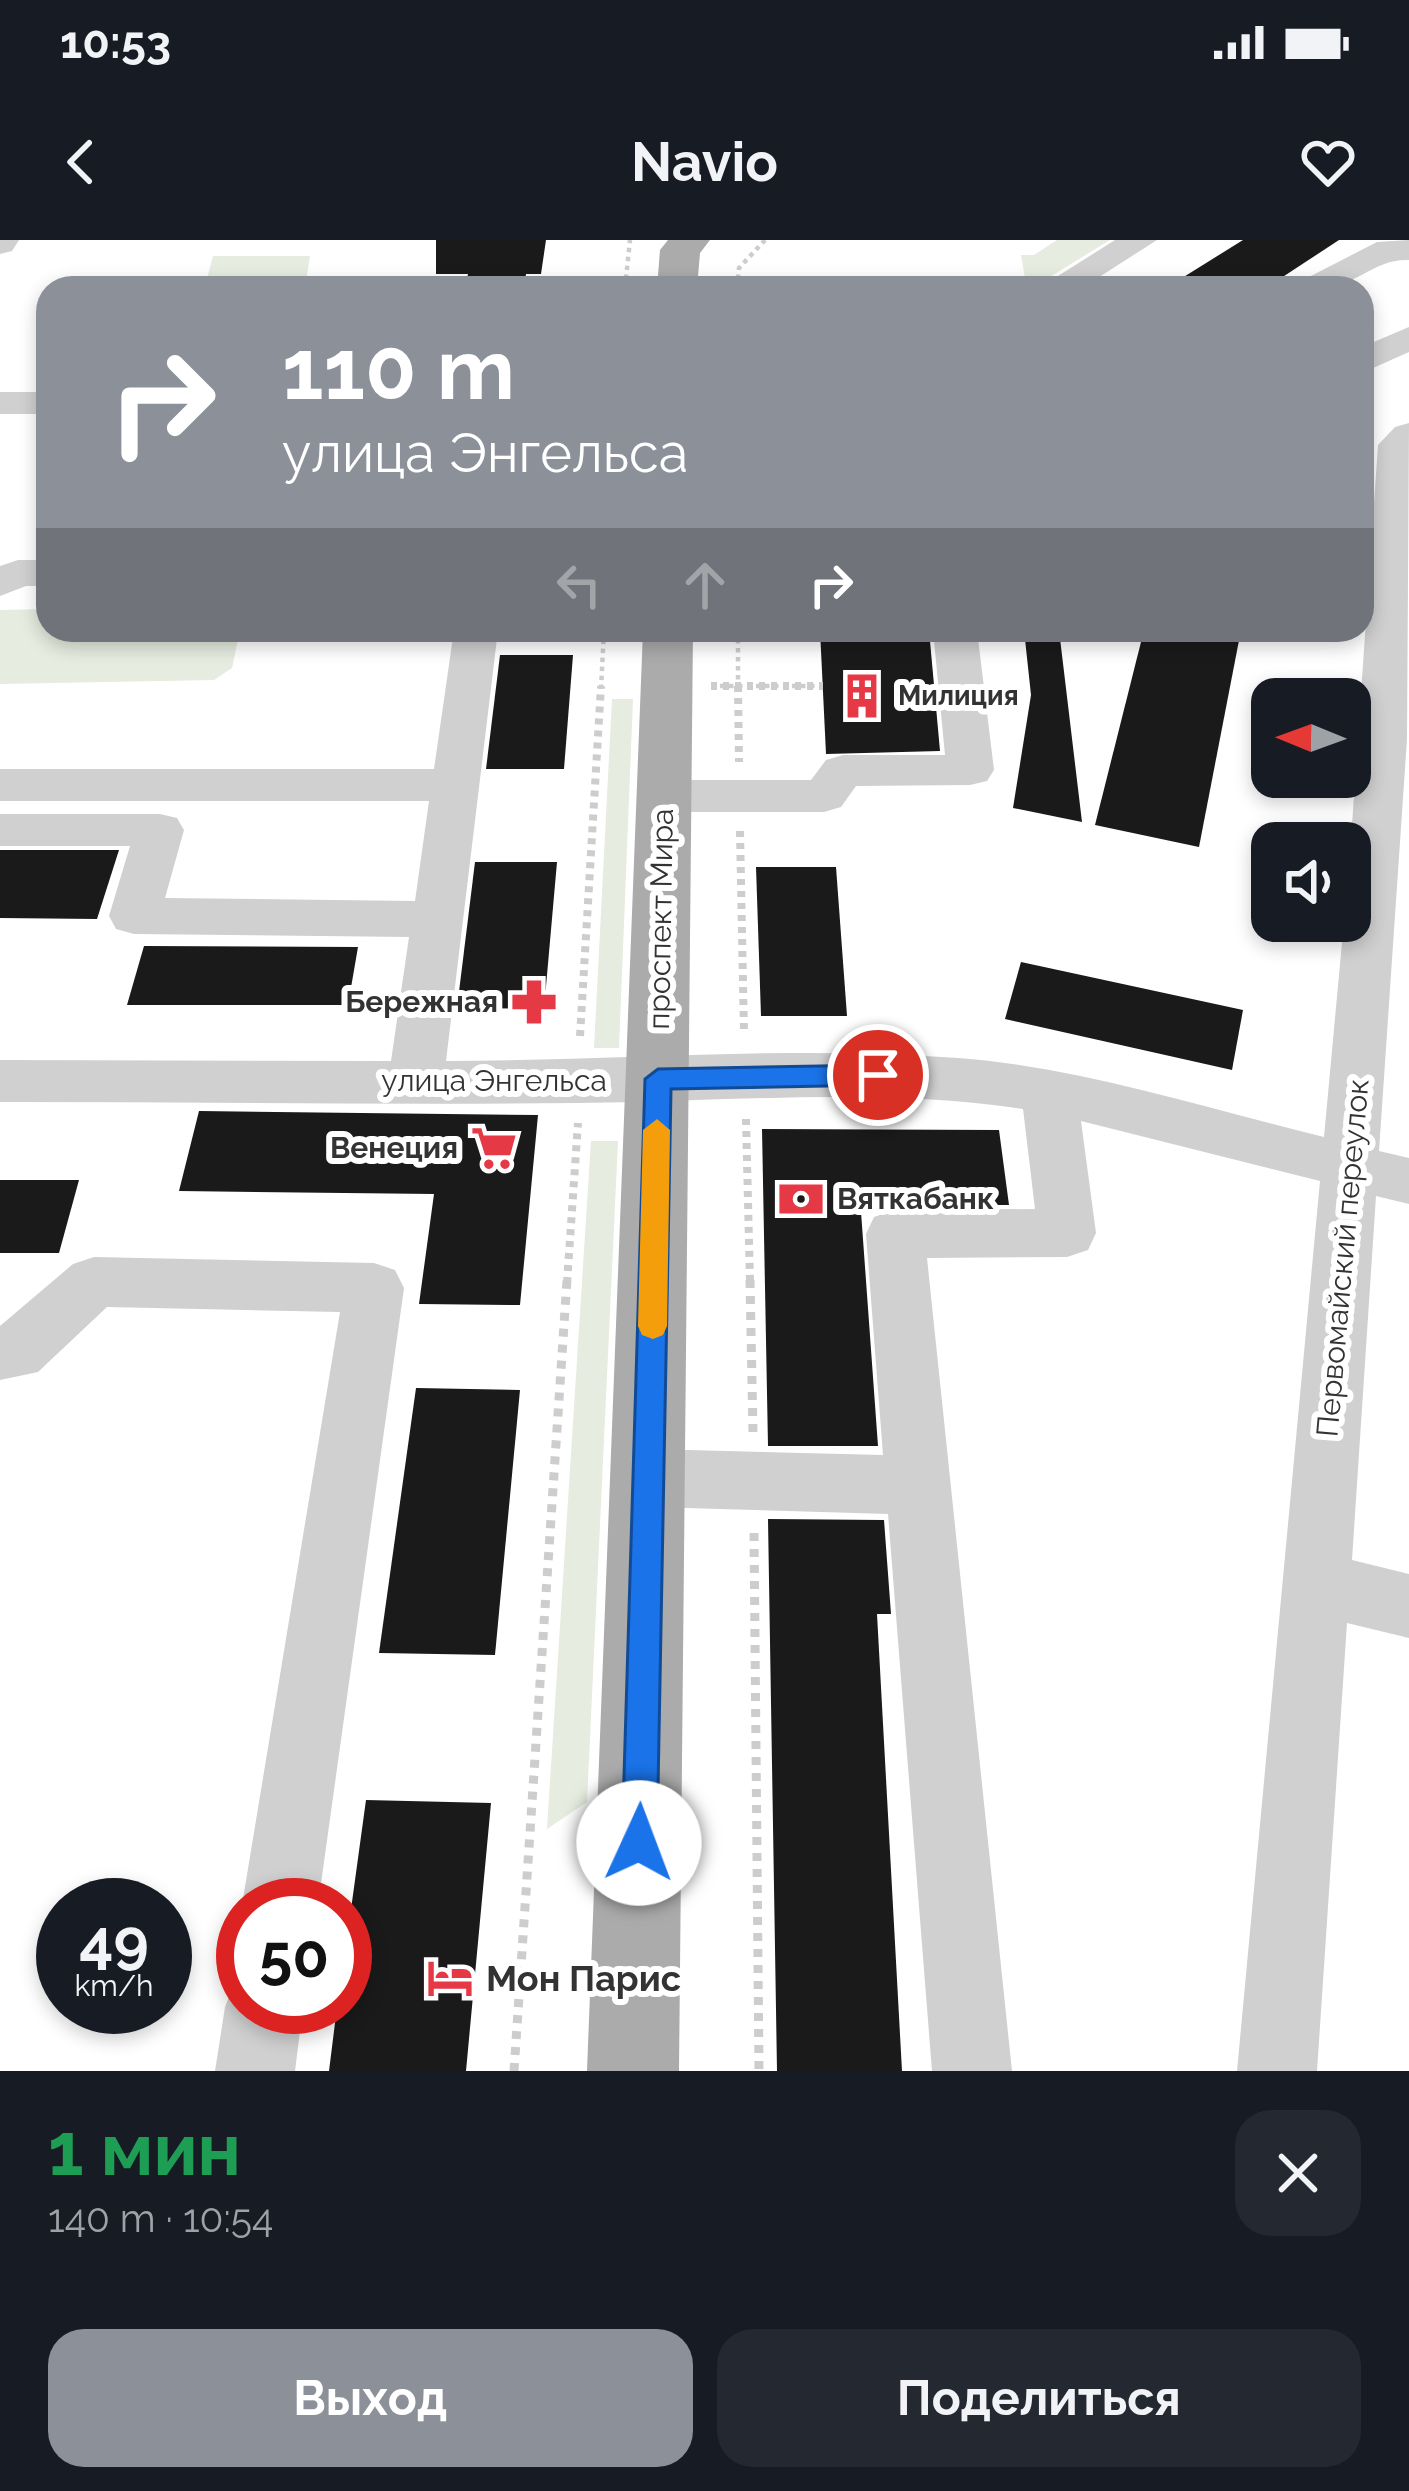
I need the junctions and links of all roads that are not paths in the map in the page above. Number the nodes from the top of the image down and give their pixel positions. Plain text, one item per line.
1 (1140, 240) edge
2 (1409, 250) edge
3 (1078, 276) edge
4 (1336, 276) edge
5 (1409, 338) edge
6 (1374, 356) edge
7 (0, 403) edge
8 (36, 403) edge
9 (1394, 440) edge
10 (36, 573) edge
11 (0, 583) edge
12 (474, 642) edge
13 (668, 642) edge
14 (956, 642) edge
15 (1397, 741) edge
16 (0, 785) edge
17 (454, 785) junction
18 (664, 796) junction
19 (0, 830) edge
20 (437, 919) junction
21 (658, 1079) junction
22 (416, 1081) junction
23 (0, 1082) edge
24 (1048, 1092) junction
25 (1352, 1166) junction
26 (1409, 1180) edge
27 (0, 1353) edge
28 (650, 1478) junction
29 (920, 1486) junction
30 (1313, 1583) junction
31 (1409, 1606) edge
32 (284, 1878) edge
33 (261, 2034) edge
34 (255, 2071) edge
35 (633, 2071) edge
36 (972, 2071) edge
37 (1277, 2071) edge

1 - 3 street
2 - 4 street
5 - 6 street
7 - 8 street
9 - 15 street, Первомайский переулок
10 - 11 street
12 - 17 street
13 - 18 main road, проспект Мира
14 - 18 street
15 - 25 street, Первомайский переулок
16 - 17 street
17 - 20 street
18 - 21 main road, проспект Мира
19 - 20 street
20 - 22 street
21 - 22 street, улица Энгельса
21 - 24 street, улица Энгельса
21 - 28 main road, проспект Мира
22 - 23 street, улица Энгельса
24 - 25 street, улица Энгельса
24 - 29 street
25 - 26 street, улица Энгельса
25 - 30 street, Первомайский переулок
27 - 32 street
28 - 29 street
28 - 35 main road, проспект Мира
29 - 36 street
30 - 31 street
30 - 37 street, Первомайский переулок
33 - 34 street

